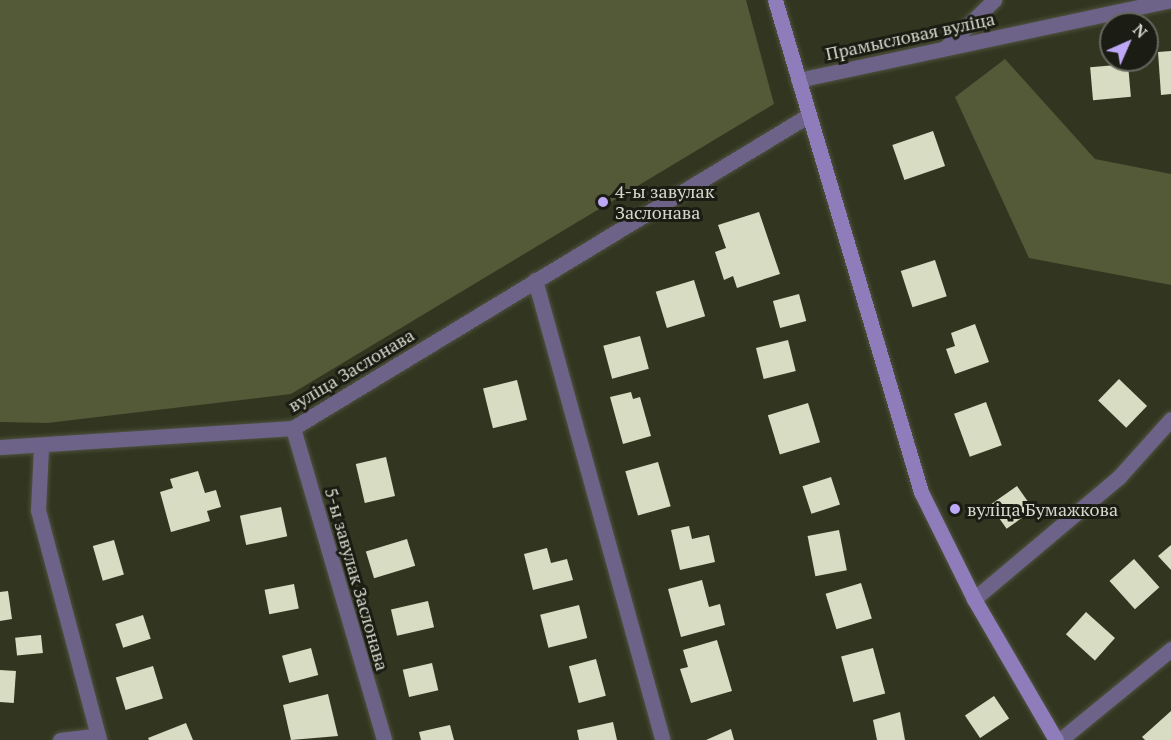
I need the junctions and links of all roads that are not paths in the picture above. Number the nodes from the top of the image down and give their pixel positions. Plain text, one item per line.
1 (775, 0) edge
2 (994, 0) edge
3 (1171, 0) edge
4 (945, 48) junction
5 (798, 80) junction
6 (809, 115) junction
7 (535, 280) junction
8 (1171, 419) edge
9 (293, 428) junction
10 (0, 447) edge
11 (41, 448) junction
12 (974, 600) junction
13 (1171, 649) edge
14 (99, 737) edge
15 (1058, 739) edge
16 (60, 740) edge
17 (384, 740) edge
18 (663, 740) edge

1 - 5 street
2 - 4 street
3 - 4 street, Прамысловая вуліца
4 - 5 street, Прамысловая вуліца
5 - 6 street
6 - 7 street, вуліца Заслонава
6 - 12 street
7 - 9 street, вуліца Заслонава
7 - 18 street
8 - 12 street
9 - 11 street, вуліца Заслонава
9 - 17 street, 5-ы завулак Заслонава
10 - 11 street, вуліца Заслонава
11 - 14 street
12 - 15 street
13 - 15 street
14 - 16 street

